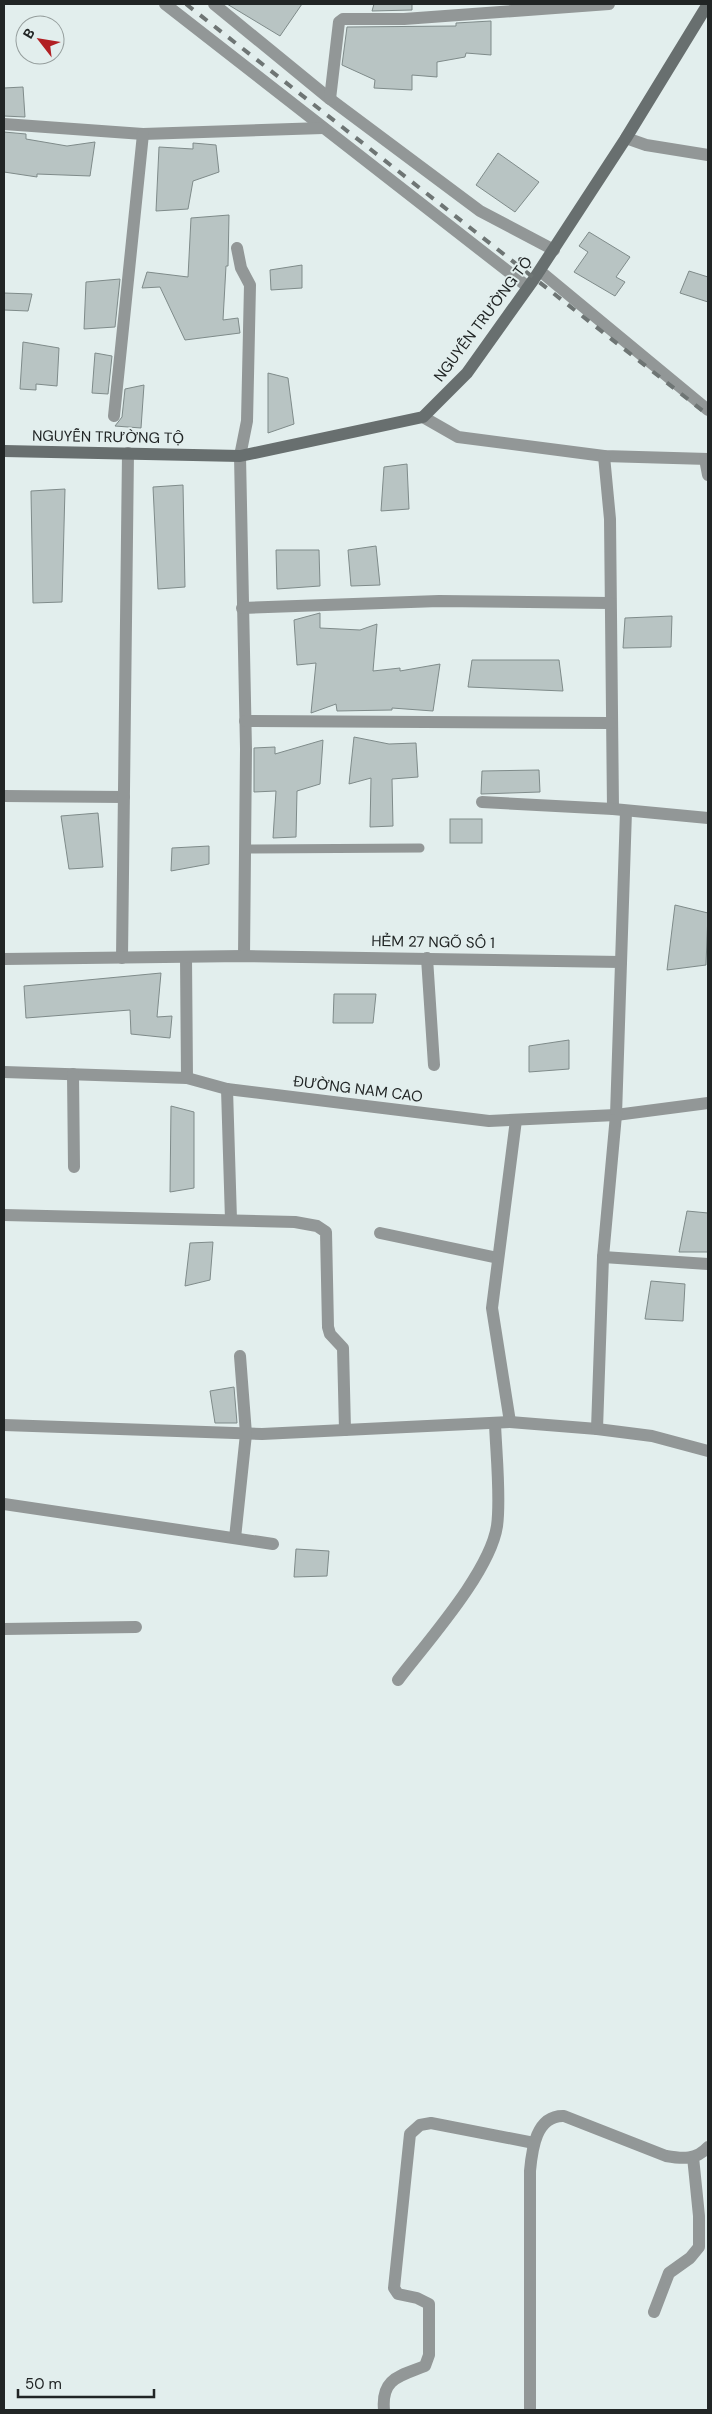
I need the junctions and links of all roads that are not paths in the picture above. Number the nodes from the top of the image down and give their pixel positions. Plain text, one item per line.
1 (165, 4) edge
2 (609, 4) edge
3 (222, 6) edge
4 (707, 6) edge
5 (330, 99) junction
6 (4, 124) edge
7 (323, 128) junction
8 (143, 134) junction
9 (626, 138) junction
10 (708, 155) edge
11 (237, 248) dead end
12 (554, 250) junction
13 (540, 270) junction
14 (528, 288) junction
15 (708, 410) edge
16 (114, 416) dead end
17 (423, 417) junction
18 (4, 451) edge
19 (128, 453) junction
20 (240, 456) junction
21 (604, 456) junction
22 (707, 459) edge
23 (708, 475) edge
24 (610, 603) junction
25 (242, 608) junction
26 (245, 721) junction
27 (610, 722) junction
28 (4, 796) edge
29 (124, 797) junction
30 (482, 802) dead end
31 (613, 809) junction
32 (626, 810) junction
33 (708, 818) edge
34 (420, 848) dead end
35 (245, 849) junction
36 (244, 956) junction
37 (186, 957) junction
38 (122, 958) junction
39 (427, 958) junction
40 (4, 959) edge
41 (621, 962) junction
42 (434, 1065) dead end
43 (4, 1072) edge
44 (73, 1074) junction
45 (187, 1078) junction
46 (227, 1089) junction
47 (708, 1103) edge
48 (616, 1115) junction
49 (516, 1120) junction
50 (74, 1167) dead end
51 (4, 1215) edge
52 (231, 1220) junction
53 (380, 1234) dead end
54 (603, 1257) junction
55 (498, 1258) junction
56 (708, 1264) edge
57 (240, 1356) dead end
58 (510, 1422) junction
59 (495, 1423) junction
60 (4, 1425) edge
61 (597, 1429) junction
62 (345, 1430) junction
63 (246, 1434) junction
64 (708, 1451) edge
65 (4, 1504) edge
66 (235, 1538) junction
67 (273, 1544) dead end
68 (136, 1627) dead end
69 (4, 1628) edge
70 (398, 1680) dead end
71 (534, 2142) junction
72 (708, 2147) edge
73 (693, 2157) junction
74 (654, 2312) dead end
75 (384, 2410) edge
76 (530, 2410) edge

1 - 7 street
2 - 5 street
3 - 5 street
4 - 9 main road, NGUYỄN TRƯỜNG TỘ
5 - 12 street
6 - 8 street
7 - 8 street
7 - 14 street
8 - 16 street
9 - 10 street
9 - 12 main road, NGUYỄN TRƯỜNG TỘ
11 - 20 street
12 - 13 main road, NGUYỄN TRƯỜNG TỘ
13 - 14 main road, NGUYỄN TRƯỜNG TỘ
13 - 15 street
14 - 17 main road, NGUYỄN TRƯỜNG TỘ
17 - 20 main road, NGUYỄN TRƯỜNG TỘ
17 - 21 street
18 - 19 main road, NGUYỄN TRƯỜNG TỘ
19 - 20 main road, NGUYỄN TRƯỜNG TỘ
19 - 29 street
20 - 25 street
21 - 22 street
21 - 24 street
22 - 23 street
24 - 25 street
24 - 27 street
25 - 26 street
26 - 27 street
26 - 35 street
27 - 31 street
28 - 29 street
29 - 38 street
30 - 31 street
31 - 32 street
32 - 33 street
32 - 41 street
34 - 35 lane
35 - 36 street
36 - 37 street, HẺM 27 NGÕ SỐ 1
36 - 39 street, HẺM 27 NGÕ SỐ 1
37 - 38 street, HẺM 27 NGÕ SỐ 1
37 - 45 street
38 - 40 street, HẺM 27 NGÕ SỐ 1
39 - 41 street, HẺM 27 NGÕ SỐ 1
39 - 42 street
41 - 48 street
43 - 44 street, ĐƯỜNG NAM CAO
44 - 45 street, ĐƯỜNG NAM CAO
44 - 50 street
45 - 46 street, ĐƯỜNG NAM CAO
46 - 49 street, ĐƯỜNG NAM CAO
46 - 52 street
47 - 48 street, ĐƯỜNG NAM CAO
48 - 49 street, ĐƯỜNG NAM CAO
48 - 54 street
49 - 55 street
51 - 52 street
52 - 62 street
53 - 55 street
54 - 56 street
54 - 61 street
55 - 58 street
57 - 63 street
58 - 59 street
58 - 61 street
59 - 62 street
59 - 70 street
60 - 63 street
61 - 64 street
62 - 63 street
63 - 66 street
65 - 66 street
66 - 67 street
68 - 69 street
71 - 73 street
71 - 75 street
71 - 76 street
72 - 73 street
73 - 74 street

